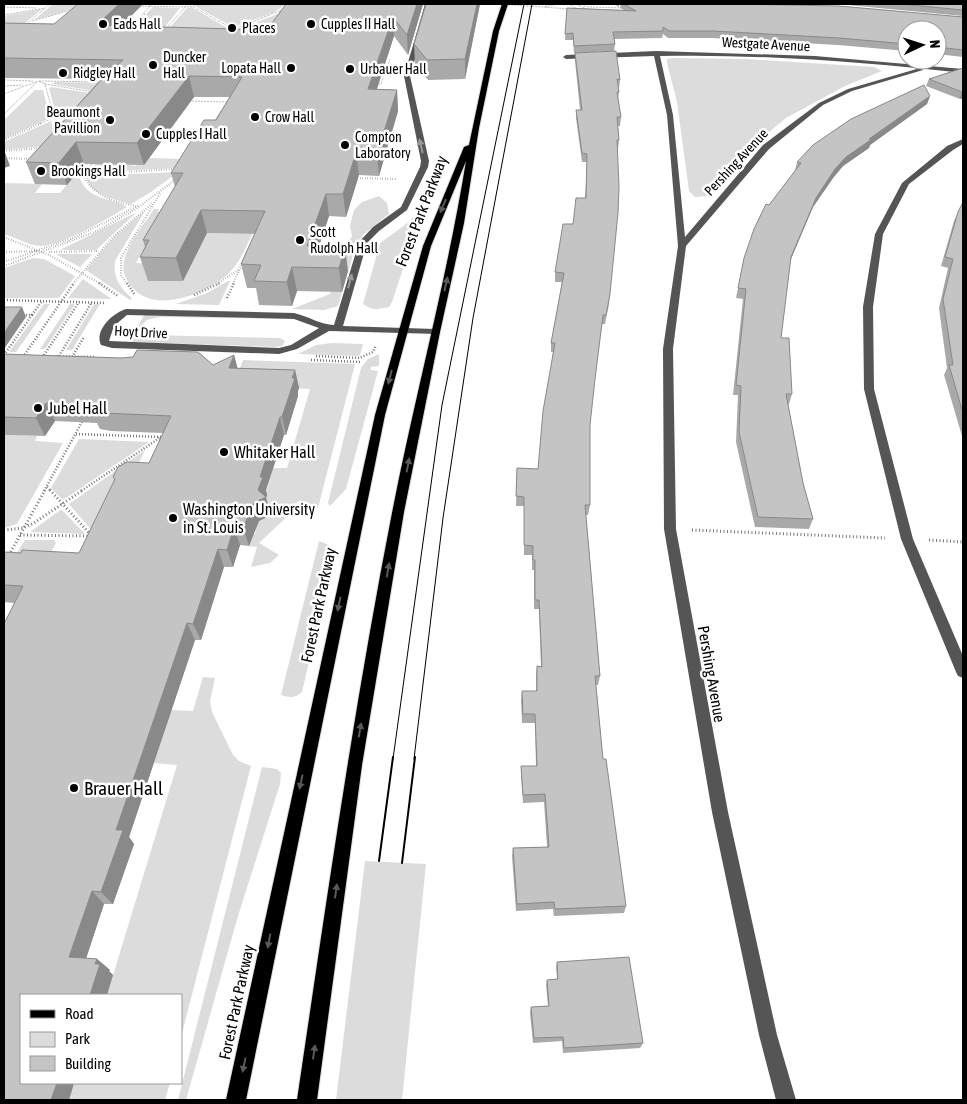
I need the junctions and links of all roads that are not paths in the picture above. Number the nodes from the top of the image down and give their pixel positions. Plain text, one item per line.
1 (428, 4) edge
2 (505, 4) edge
3 (656, 53) junction
4 (566, 57) dead end
5 (897, 66) edge
6 (947, 69) edge
7 (923, 70) edge
8 (963, 71) edge
9 (475, 128) junction
10 (963, 141) edge
11 (682, 246) junction
12 (326, 328) junction
13 (338, 328) junction
14 (402, 330) junction
15 (435, 332) junction
16 (963, 672) edge
17 (236, 1100) edge
18 (307, 1100) edge
19 (786, 1100) edge

13 -> 1 street
2 - 9 main road, Forest Park Parkway
3 - 4 street, Westgate Avenue
3 - 5 street, Westgate Avenue
3 - 11 street, Pershing Avenue
6 - 8 street, Westgate Avenue
7 - 11 street, Pershing Avenue
9 -> 14 main road, Forest Park Parkway
15 -> 9 main road, Forest Park Parkway
10 - 16 street
11 - 19 street, Pershing Avenue
12 - 12 street, Hoyt Drive
12 - 13 street, Hoyt Drive
13 - 14 street, Hoyt Drive
14 - 15 street, Hoyt Drive
14 -> 17 main road, Forest Park Parkway
18 -> 15 main road, Forest Park Parkway

